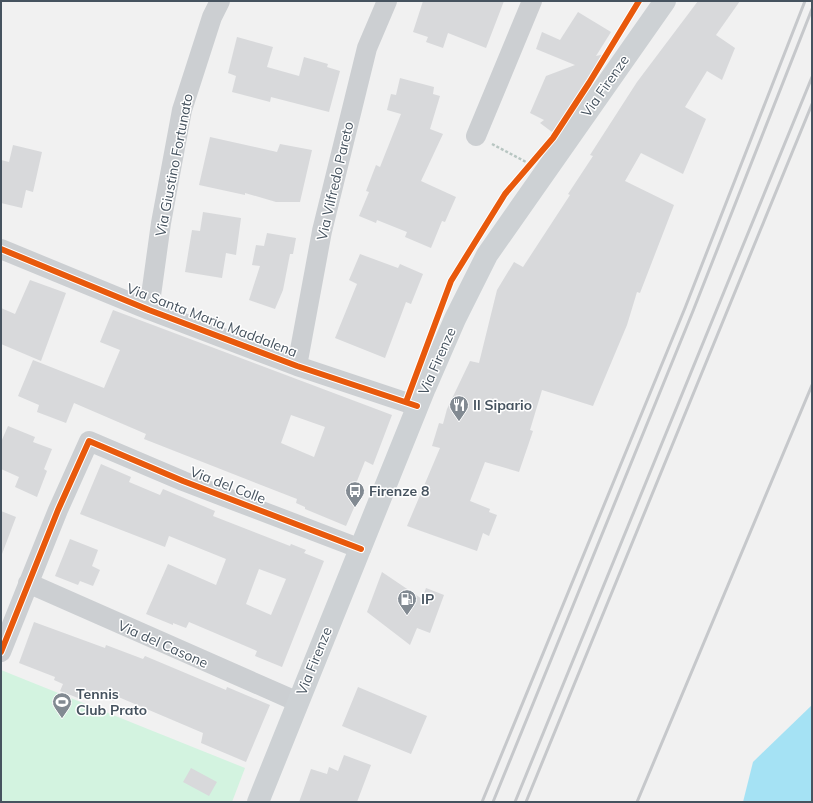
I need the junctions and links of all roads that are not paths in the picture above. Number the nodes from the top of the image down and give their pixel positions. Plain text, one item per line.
1 (220, 1) edge
2 (386, 1) edge
3 (532, 1) edge
4 (665, 1) edge
5 (476, 136) road end
6 (1, 249) edge
7 (149, 310) junction
8 (298, 366) junction
9 (417, 406) junction
10 (361, 549) junction
11 (28, 584) junction
12 (1, 652) edge
13 (298, 702) junction
14 (258, 802) edge

1 - 7 street, Via Giustino Fortunato
2 - 8 street, Via Vilfredo Pareto
3 - 5 street
4 - 9 main road, Via Firenze
6 - 7 street, Via Santa Maria Maddalena
7 - 8 street, Via Santa Maria Maddalena
8 - 9 street, Via Santa Maria Maddalena
9 - 10 main road, Via Firenze
10 - 11 street, Via del Colle
10 - 13 main road, Via Firenze
11 - 12 street
11 - 13 street, Via del Casone
13 - 14 main road, Via Firenze

